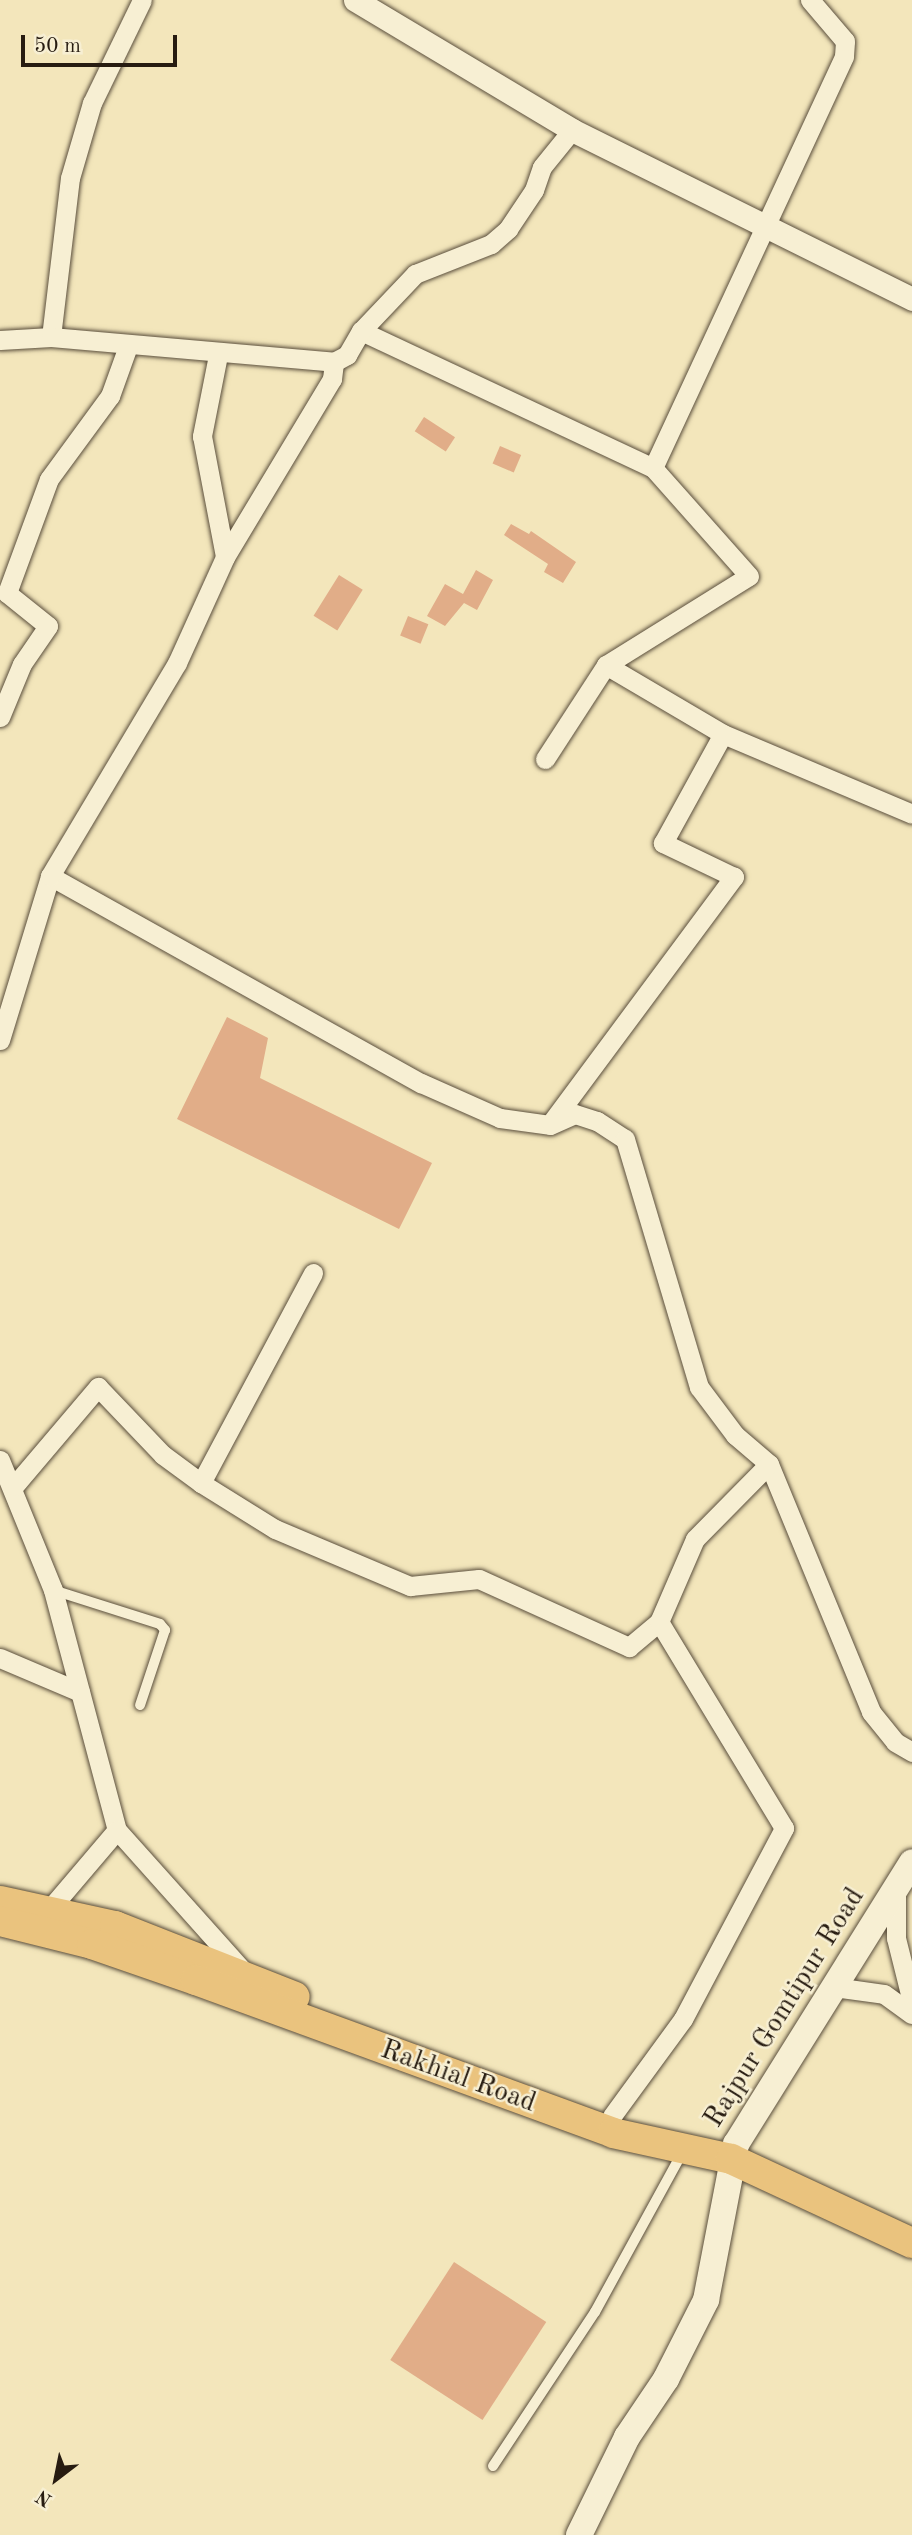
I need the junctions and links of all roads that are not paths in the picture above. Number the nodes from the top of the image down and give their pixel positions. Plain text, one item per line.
1 (142, 0) edge
2 (355, 0) edge
3 (810, 0) edge
4 (572, 130) junction
5 (765, 226) junction
6 (912, 299) edge
7 (361, 331) junction
8 (51, 337) junction
9 (0, 340) edge
10 (128, 346) junction
11 (218, 355) junction
12 (334, 362) junction
13 (653, 468) junction
14 (225, 557) junction
15 (3, 595) edge
16 (606, 665) junction
17 (0, 717) edge
18 (723, 734) junction
19 (545, 759) dead end
20 (912, 814) edge
21 (50, 876) junction
22 (0, 1040) edge
23 (550, 1125) junction
24 (313, 1273) dead end
25 (0, 1460) edge
26 (769, 1464) junction
27 (201, 1483) junction
28 (14, 1486) junction
29 (53, 1590) junction
30 (659, 1622) junction
31 (0, 1658) edge
32 (80, 1692) junction
33 (140, 1705) dead end
34 (912, 1752) edge
35 (117, 1830) junction
36 (912, 1862) edge
37 (896, 1888) junction
38 (0, 1901) edge
39 (48, 1910) junction
40 (0, 1921) edge
41 (248, 1977) junction
42 (834, 1987) junction
43 (912, 2002) edge
44 (912, 2014) edge
45 (612, 2116) junction
46 (683, 2150) junction
47 (733, 2151) junction
48 (912, 2243) edge
49 (493, 2466) dead end
50 (579, 2535) edge

1 - 8 street
2 - 4 street
3 - 5 street
4 - 5 street
4 - 7 street
5 - 6 street
5 - 13 street
7 - 12 street
7 - 13 street
8 - 9 street
8 - 10 street
10 - 11 street
10 - 15 street
11 - 12 street
11 - 14 street
12 - 14 street
13 - 16 street
14 - 21 street
15 - 17 street
16 - 18 street
16 - 19 street
18 - 20 street
18 - 23 street
21 - 22 street
21 - 23 street
23 - 26 street
24 - 27 street
25 - 28 street
26 - 30 street
26 - 34 street
27 - 28 street
27 - 30 street
28 - 29 street
29 - 32 street
29 - 33 lane
30 - 45 street
31 - 32 street
32 - 35 street
35 - 39 street
35 - 41 street
36 - 37 main road, Rajpur Gomtipur Road
37 - 42 main road, Rajpur Gomtipur Road
37 - 43 street
38 - 39 main road, Rakhial Road
39 - 41 main road, Rakhial Road
40 - 46 main road, Rakhial Road
41 - 45 main road, Rakhial Road
42 - 44 street
42 - 47 main road, Rajpur Gomtipur Road
45 - 47 main road, Rakhial Road
46 - 47 main road, Rakhial Road
46 - 49 lane
47 - 48 main road, Rakhial Road
47 - 50 main road, Rajpur Gomtipur Road

